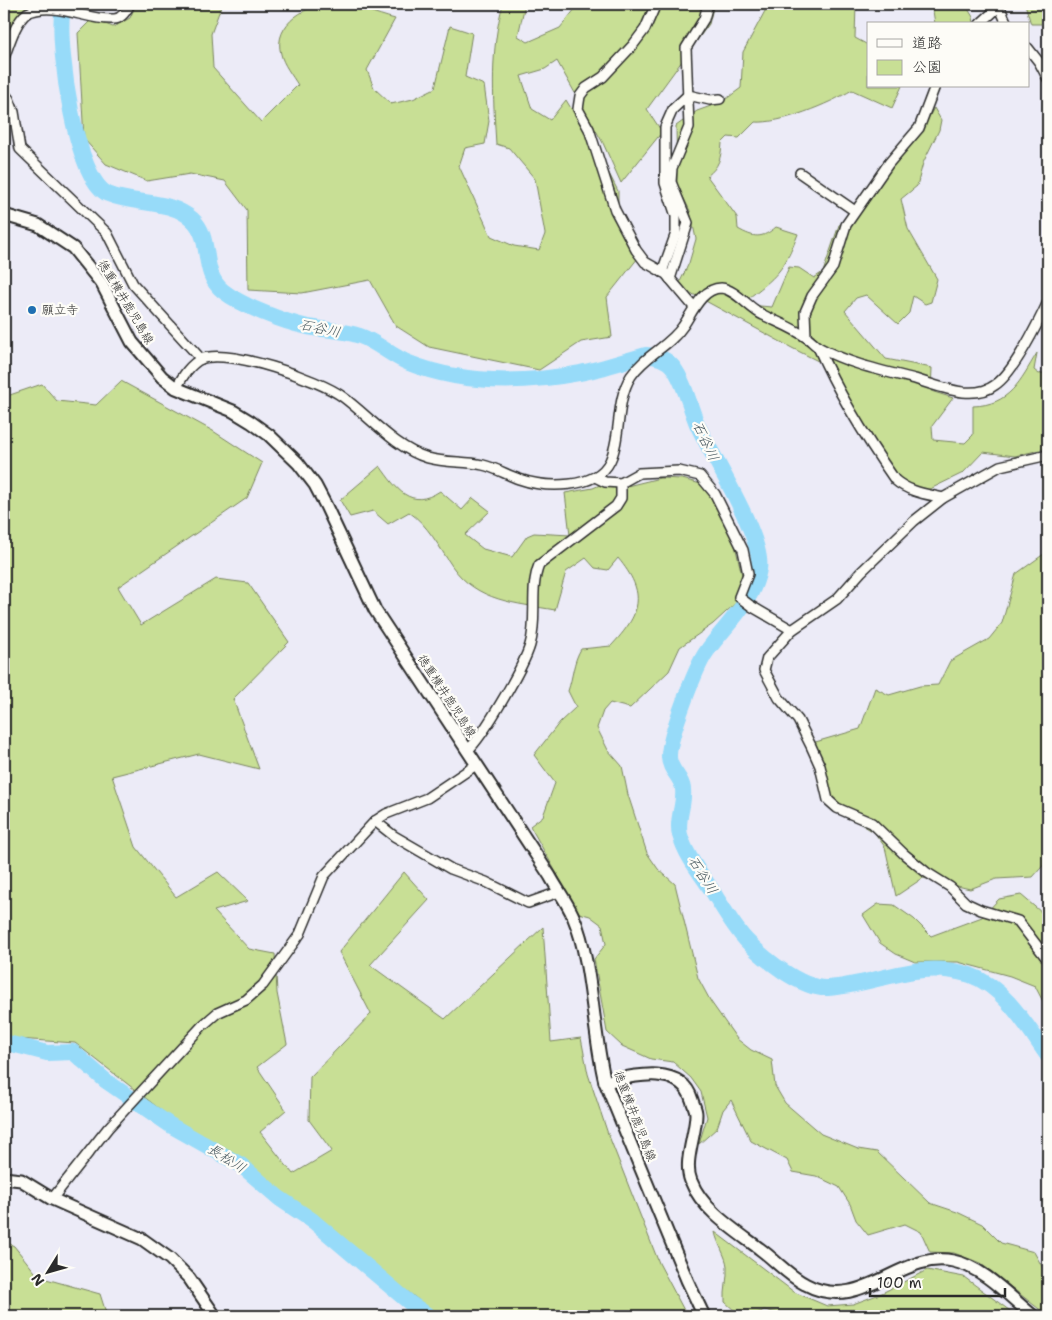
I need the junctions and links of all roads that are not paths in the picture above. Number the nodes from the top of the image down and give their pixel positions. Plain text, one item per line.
1 (130, 4) edge
2 (656, 4) edge
3 (708, 4) edge
4 (1001, 6) edge
5 (982, 22) edge
6 (1006, 22) edge
7 (1030, 50) edge
8 (4, 58) edge
9 (1048, 79) edge
10 (934, 88) edge
11 (4, 93) edge
12 (688, 96) junction
13 (720, 99) dead end
14 (800, 173) dead end
15 (855, 211) junction
16 (4, 215) edge
17 (662, 272) junction
18 (670, 279) junction
19 (1048, 302) edge
20 (694, 307) junction
21 (806, 337) junction
22 (818, 347) junction
23 (201, 359) junction
24 (176, 388) junction
25 (1048, 455) edge
26 (597, 478) junction
27 (621, 483) junction
28 (943, 498) junction
29 (792, 630) junction
30 (467, 751) junction
31 (476, 765) junction
32 (375, 821) junction
33 (559, 892) junction
34 (1048, 960) edge
35 (605, 1082) junction
36 (4, 1178) edge
37 (52, 1199) junction
38 (215, 1316) edge
39 (704, 1316) edge
40 (1033, 1316) edge

1 - 8 street
2 - 17 street
3 - 12 street
4 - 5 street
4 - 6 street
7 - 9 street
10 - 15 street
11 - 23 street
12 - 13 street
12 - 17 street
12 - 18 street
14 - 15 street
15 - 21 street
16 - 24 main road, 徳重横井鹿児島線
17 - 18 street
18 - 20 street
19 - 22 street
20 - 21 street
20 - 26 street
21 - 22 street
22 - 28 street
23 - 24 street
23 - 26 street
24 - 30 main road, 徳重横井鹿児島線
25 - 28 street
26 - 27 street
27 - 29 street
27 - 30 street
28 - 29 street
29 - 34 street
30 - 31 main road, 徳重横井鹿児島線
31 - 32 street
31 - 33 main road, 徳重横井鹿児島線
32 - 33 street
32 - 37 street
33 - 35 main road, 徳重横井鹿児島線
35 - 39 main road, 徳重横井鹿児島線
35 - 40 main road
36 - 37 main road
37 - 38 main road

